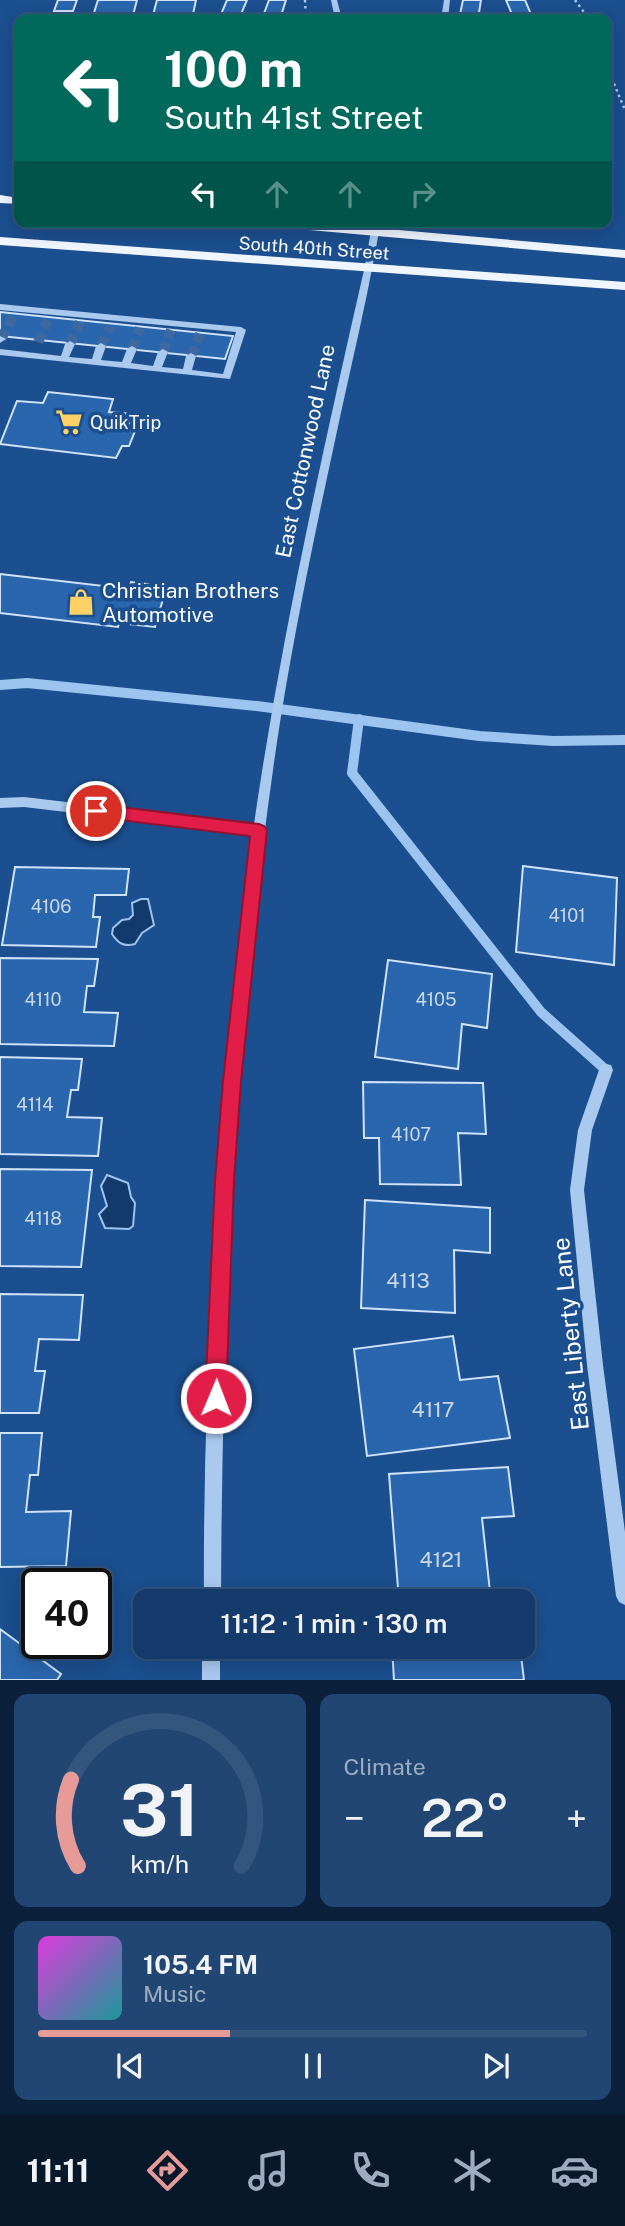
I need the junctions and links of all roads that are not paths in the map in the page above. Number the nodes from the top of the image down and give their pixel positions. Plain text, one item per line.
1 (376, 228) edge
2 (403, 228) edge
3 (0, 241) edge
4 (625, 254) edge
5 (368, 270) junction
6 (625, 286) edge
7 (0, 307) edge
8 (38, 342) tunnel mouth
9 (70, 345) tunnel mouth
10 (101, 346) tunnel mouth
11 (132, 349) tunnel mouth
12 (0, 352) edge
13 (163, 352) tunnel mouth
14 (32, 356) junction
15 (191, 356) tunnel mouth
16 (64, 359) junction
17 (96, 363) junction
18 (125, 366) junction
19 (157, 369) junction
20 (187, 373) junction
21 (0, 803) edge
22 (259, 830) junction
23 (606, 1070) dead end
24 (212, 1589) edge
25 (625, 1596) edge
26 (211, 1659) edge
27 (211, 1680) edge

1 - 5 street, East Cottonwood Lane
2 - 4 main road, South 40th Street
3 - 5 main road, South 40th Street
5 - 6 main road, South 40th Street
5 - 22 street, East Cottonwood Lane
7 - 20 lane
8 - 14 street
9 - 16 street
10 - 17 street
11 - 18 street
12 - 14 street
13 - 19 street
14 - 16 street
15 - 20 street
16 - 17 street
17 - 18 street
18 - 19 street
19 - 20 street
21 - 22 street
22 - 24 street, East Cottonwood Lane
23 - 25 street, East Liberty Lane
26 - 27 street

